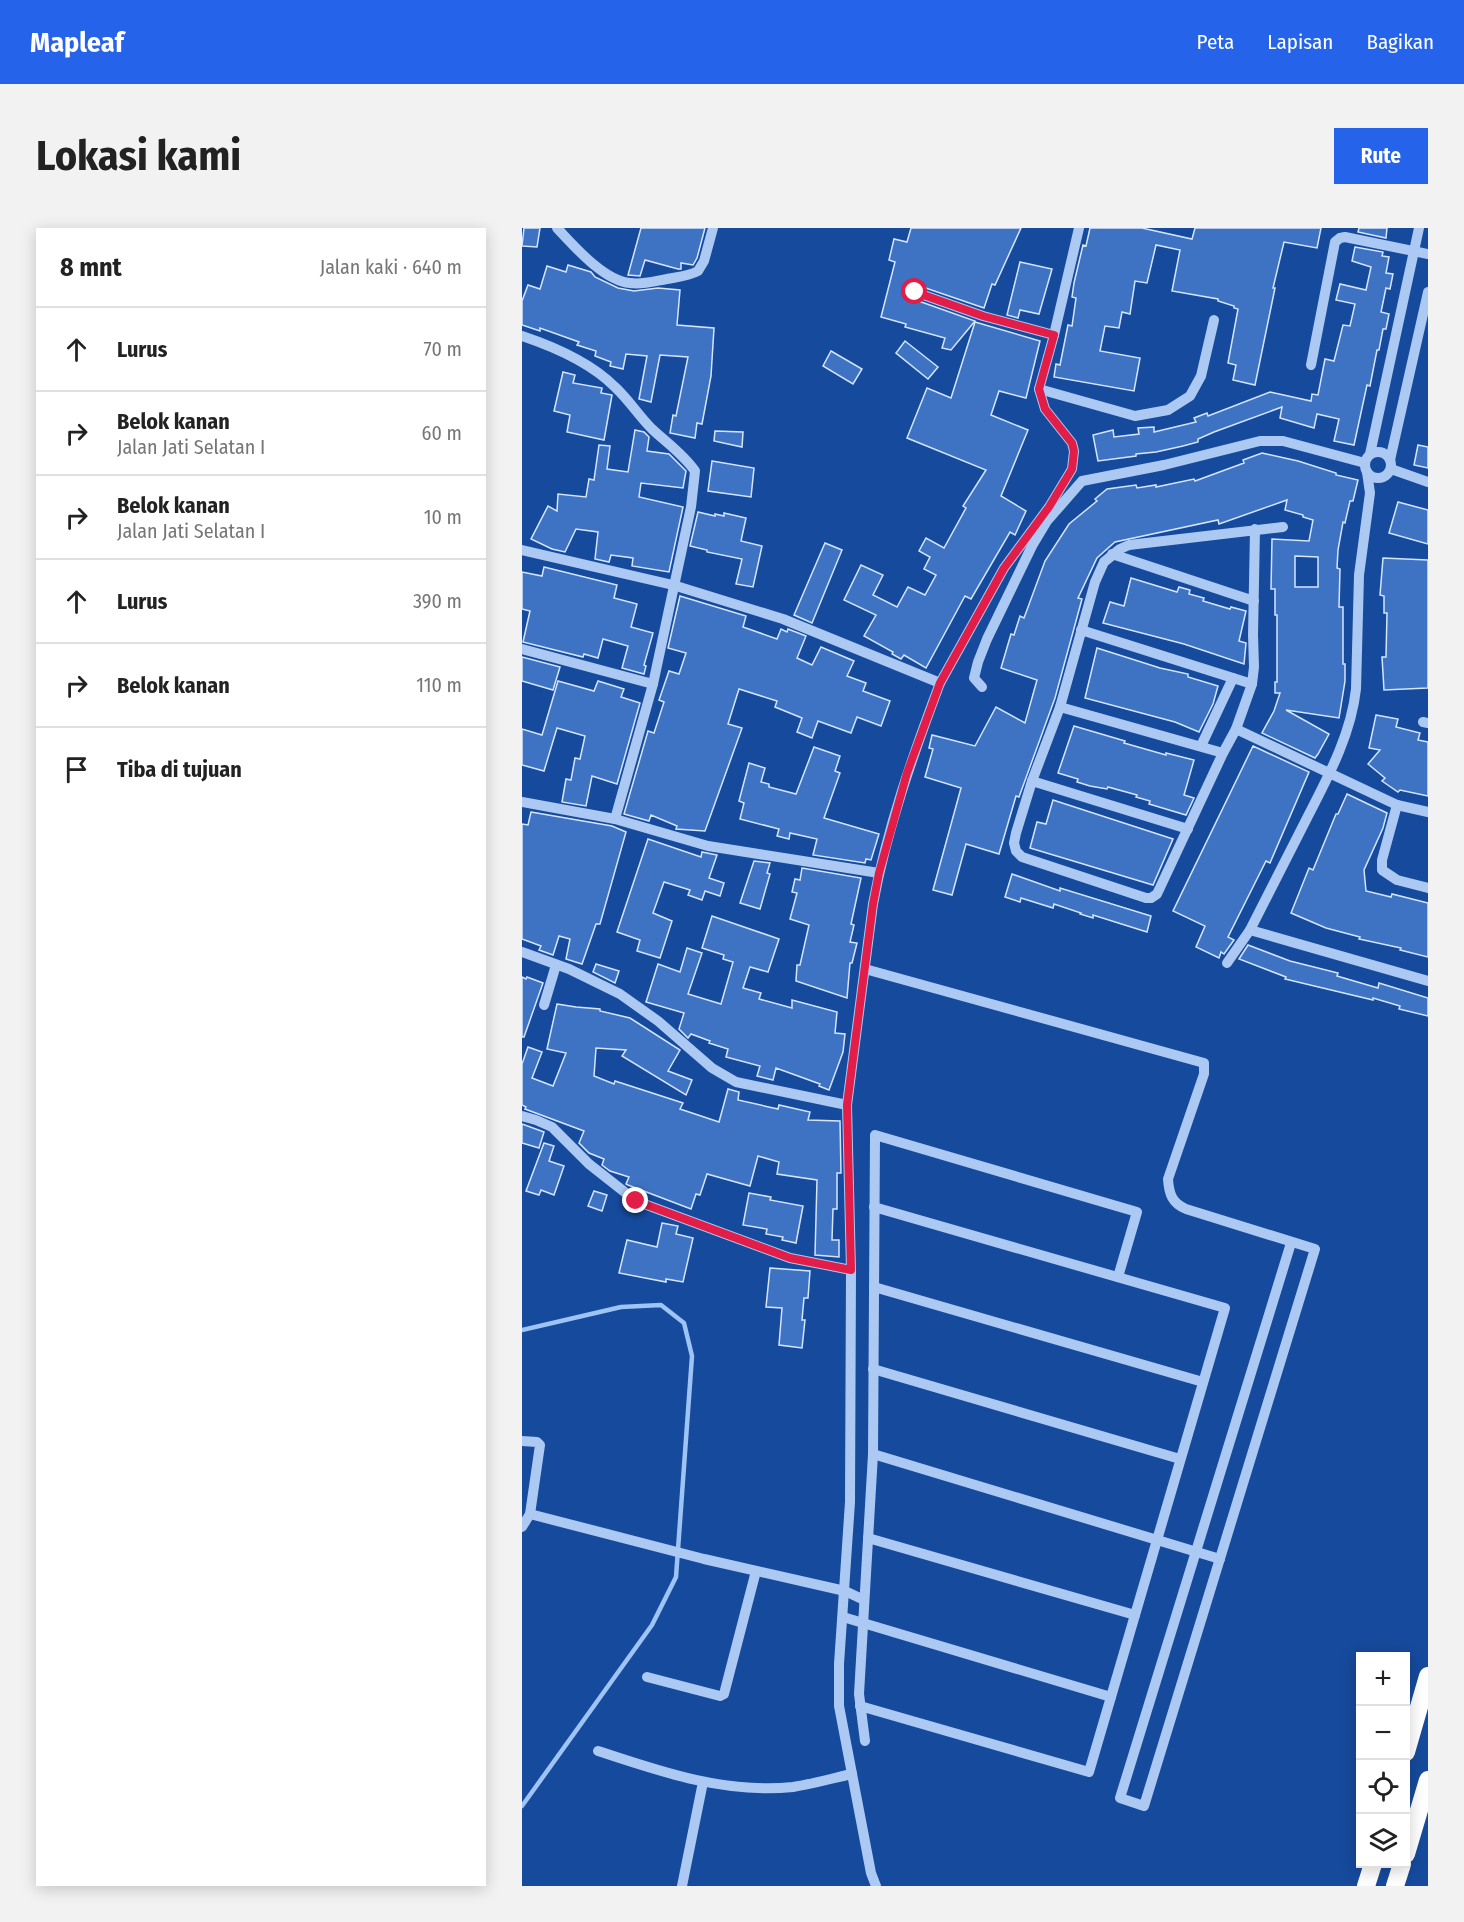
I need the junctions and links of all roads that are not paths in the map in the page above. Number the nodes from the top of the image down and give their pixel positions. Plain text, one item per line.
1 (556, 228) edge
2 (713, 228) edge
3 (1079, 228) edge
4 (1419, 228) edge
5 (1413, 251) junction
6 (1428, 254) edge
7 (915, 292) dead end
8 (1428, 292) edge
9 (1215, 320) dead end
10 (1054, 335) junction
11 (522, 336) edge
12 (1311, 366) dead end
13 (1039, 389) junction
14 (1368, 463) junction
15 (1389, 468) junction
16 (1428, 482) edge
17 (1370, 493) junction
18 (1283, 527) dead end
19 (1255, 529) junction
20 (522, 550) edge
21 (1112, 554) junction
22 (673, 585) junction
23 (1254, 601) junction
24 (1081, 630) junction
25 (522, 649) edge
26 (1233, 678) junction
27 (940, 683) junction
28 (653, 684) junction
29 (1252, 684) junction
30 (982, 687) dead end
31 (1060, 707) junction
32 (1236, 729) junction
33 (1201, 746) junction
34 (1223, 753) junction
35 (1330, 773) junction
36 (1032, 781) junction
37 (522, 802) edge
38 (1397, 805) junction
39 (1428, 812) edge
40 (615, 819) junction
41 (1188, 829) junction
42 (879, 873) junction
43 (1428, 888) edge
44 (1250, 930) junction
45 (522, 952) edge
46 (1227, 963) dead end
47 (556, 965) junction
48 (865, 969) junction
49 (1428, 981) edge
50 (544, 1005) dead end
51 (847, 1105) junction
52 (522, 1116) edge
53 (874, 1207) junction
54 (1291, 1243) junction
55 (851, 1270) junction
56 (1118, 1277) junction
57 (874, 1287) junction
58 (873, 1369) junction
59 (1203, 1382) junction
60 (522, 1441) edge
61 (873, 1454) junction
62 (1180, 1459) junction
63 (530, 1514) junction
64 (522, 1527) edge
65 (868, 1538) junction
66 (1157, 1540) junction
67 (1196, 1551) junction
68 (1220, 1559) junction
69 (756, 1571) junction
70 (845, 1591) junction
71 (864, 1600) junction
72 (1135, 1615) junction
73 (843, 1617) junction
74 (863, 1623) junction
75 (647, 1677) dead end
76 (1428, 1677) edge
77 (1111, 1697) junction
78 (860, 1706) junction
79 (1410, 1738) edge
80 (865, 1741) dead end
81 (598, 1751) dead end
82 (852, 1774) junction
83 (1428, 1780) edge
84 (703, 1782) junction
85 (1410, 1841) edge
86 (1371, 1868) edge
87 (1400, 1868) edge
88 (682, 1886) edge
89 (876, 1886) edge
90 (1366, 1886) edge
91 (1395, 1886) edge

1 - 2 street
3 - 10 street
4 - 5 street
5 - 6 street
5 - 12 street
5 - 14 street
7 - 10 street
8 - 15 street
9 - 13 street
10 - 13 street
11 - 22 street
13 - 27 street
14 - 15 street
14 - 15 street
14 - 17 street
14 - 30 street
15 - 16 street
15 - 17 street
17 - 35 street
18 - 19 street
19 - 21 street
19 - 23 street
20 - 22 street
21 - 23 street
21 - 24 street
22 - 27 street
22 - 28 street
23 - 29 street
24 - 26 street
24 - 31 street
25 - 28 street
26 - 29 street
26 - 33 street
27 - 42 street
28 - 40 street
29 - 32 street
31 - 33 street
31 - 36 street
32 - 34 street
32 - 35 street
33 - 34 street
34 - 41 street
35 - 38 street
35 - 44 street
36 - 41 street
36 - 41 street
37 - 40 street
38 - 39 street
38 - 43 street
40 - 42 street
42 - 48 street
44 - 46 street
44 - 49 street
45 - 47 street
47 - 50 street
47 - 51 street
48 - 51 street
48 - 54 street
51 - 55 street
52 - 55 street
53 - 56 street
53 - 56 street
53 - 57 street
54 - 67 street
54 - 68 street
55 - 70 street
56 - 59 street
57 - 58 street
57 - 59 street
58 - 61 street
58 - 62 street
59 - 62 street
60 - 63 street
61 - 65 street
61 - 66 street
62 - 66 street
63 - 64 street
63 - 69 street
65 - 71 street
65 - 72 street
66 - 67 street
66 - 72 street
67 - 68 street
67 - 68 street
69 - 70 street
69 - 75 street
70 - 71 street
70 - 73 street
71 - 74 street
72 - 77 street
73 - 74 street
73 - 82 street
74 - 77 street
74 - 78 street
76 - 79 highway
77 - 78 street
78 - 80 street
81 - 84 street
82 - 84 street
82 - 89 street
83 - 85 highway
84 - 88 street
86 - 90 highway
87 - 91 highway

